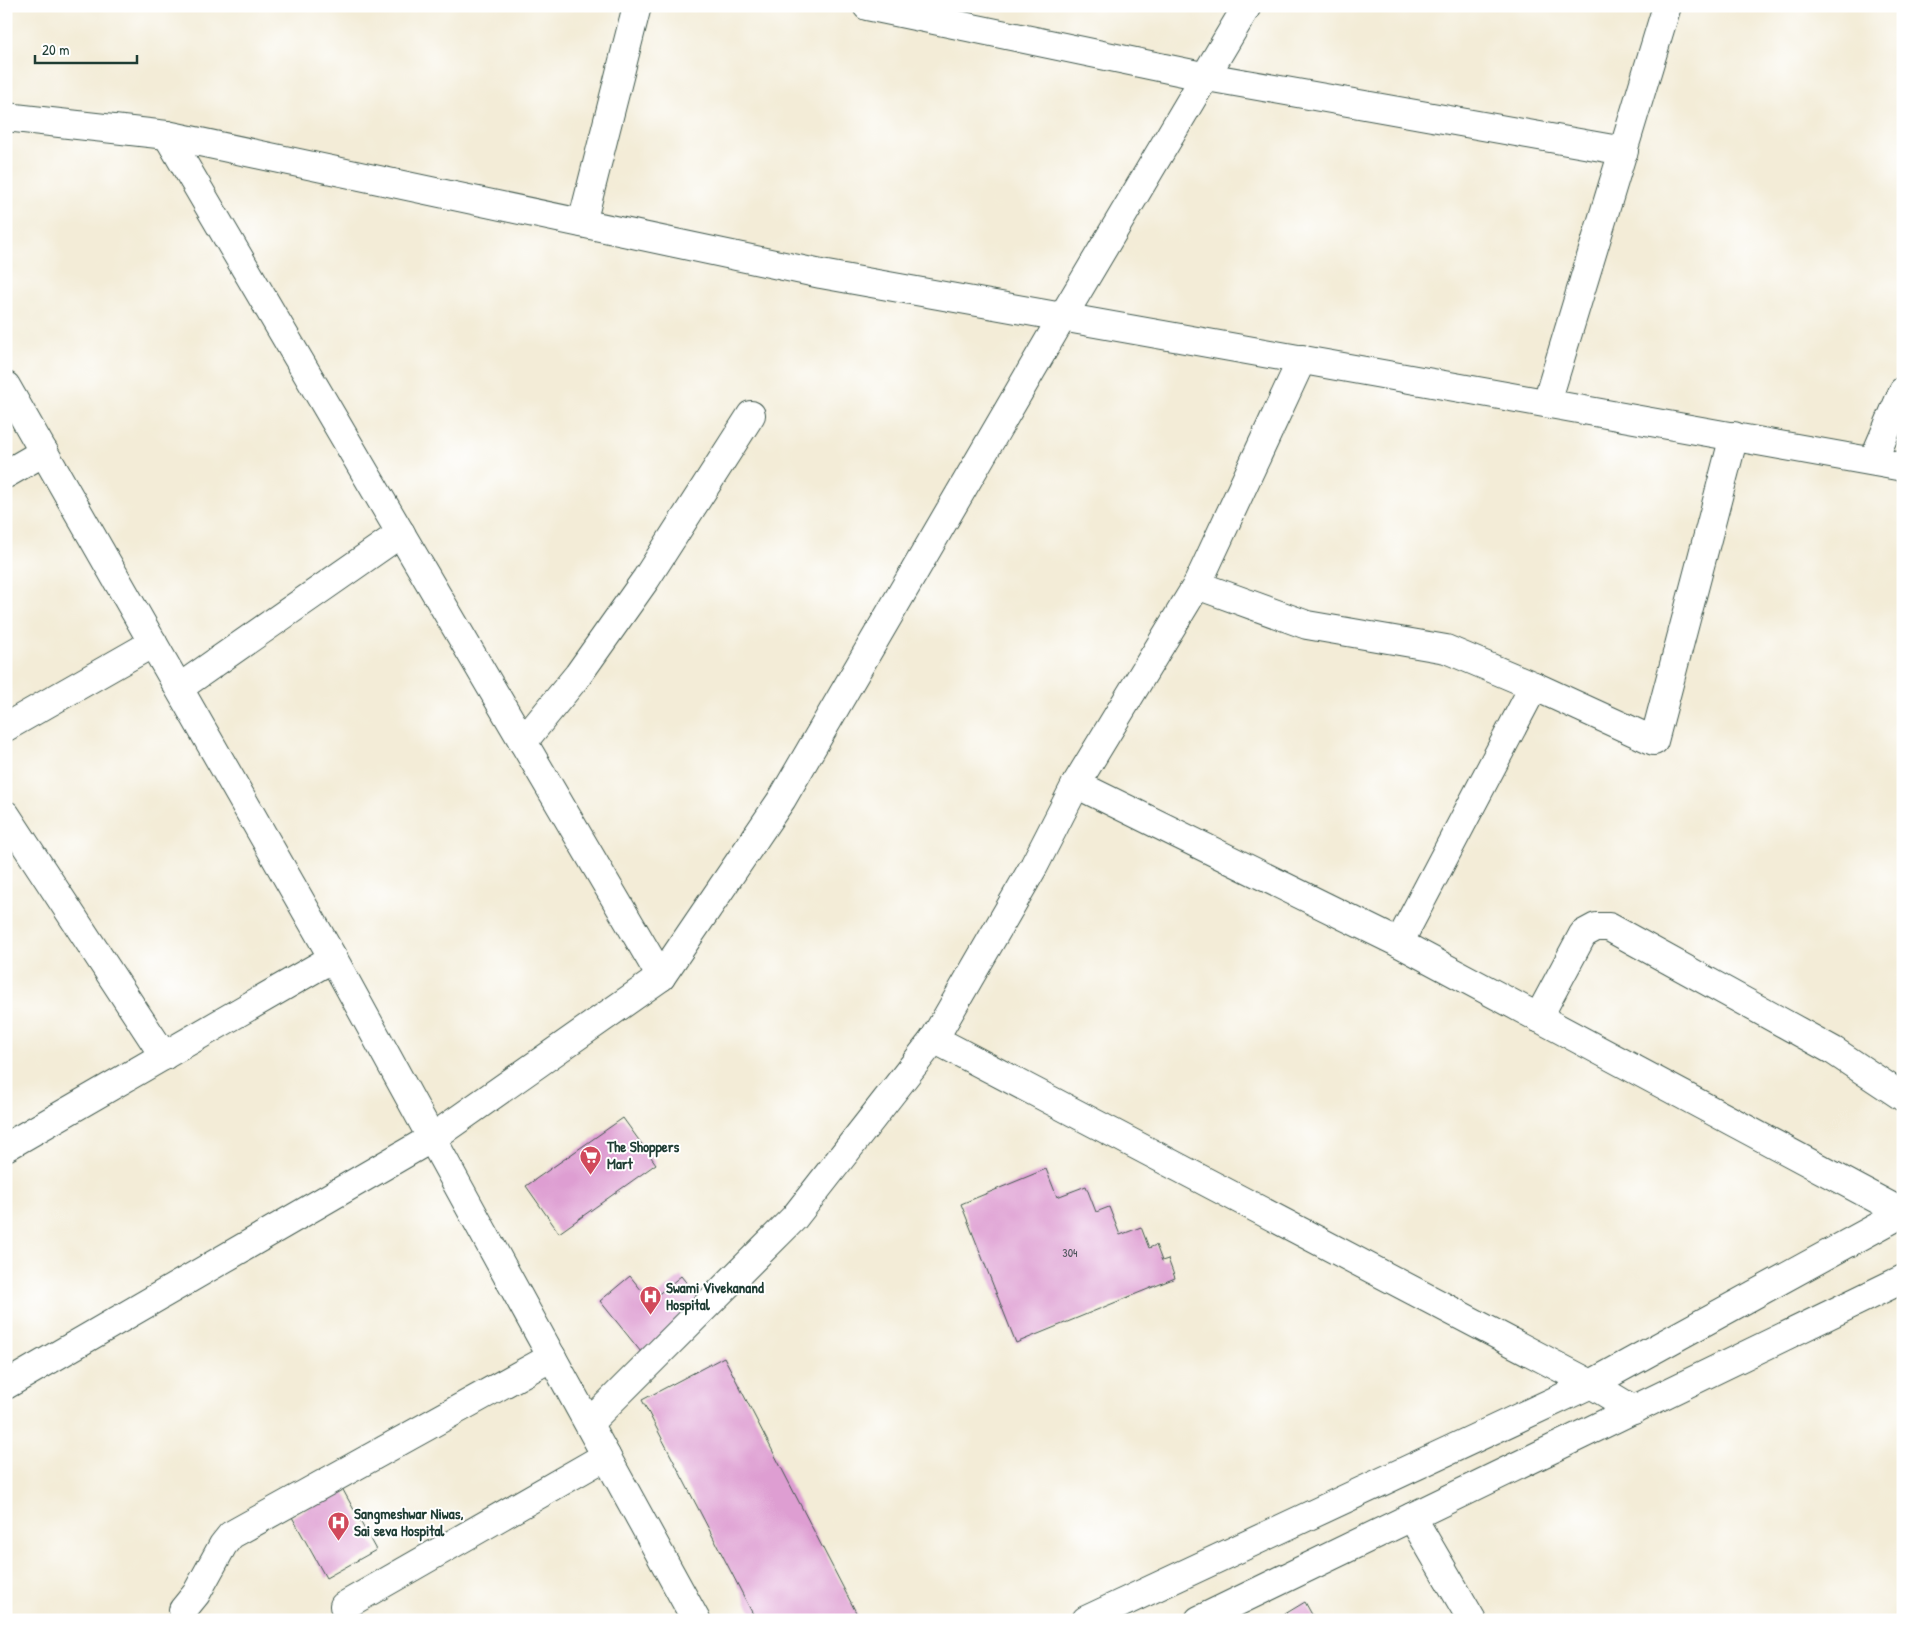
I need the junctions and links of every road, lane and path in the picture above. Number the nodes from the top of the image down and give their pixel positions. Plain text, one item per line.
1 (637, 6) edge
2 (867, 6) edge
3 (1247, 6) edge
4 (1668, 6) edge
5 (1207, 77) junction
6 (6, 117) edge
7 (168, 135) junction
8 (1624, 151) junction
9 (582, 223) junction
10 (1063, 316) junction
11 (1302, 359) junction
12 (6, 386) edge
13 (1903, 391) edge
14 (1547, 402) junction
15 (751, 415) dead end
16 (1734, 436) junction
17 (44, 452) junction
18 (1873, 461) junction
19 (1903, 467) edge
20 (6, 474) edge
21 (401, 533) junction
22 (1197, 584) junction
23 (153, 643) junction
24 (1534, 686) junction
25 (179, 688) junction
26 (6, 727) edge
27 (523, 742) junction
28 (1076, 784) junction
29 (6, 815) edge
30 (1399, 943) junction
31 (333, 958) junction
32 (661, 977) junction
33 (1538, 1018) junction
34 (934, 1039) junction
35 (164, 1056) junction
36 (1903, 1097) edge
37 (432, 1138) junction
38 (6, 1147) edge
39 (1903, 1213) edge
40 (1903, 1279) edge
41 (552, 1358) junction
42 (1590, 1384) junction
43 (6, 1386) edge
44 (1634, 1410) junction
45 (589, 1423) junction
46 (606, 1456) junction
47 (1412, 1517) junction
48 (344, 1606) dead end
49 (183, 1610) dead end
50 (696, 1620) edge
51 (1086, 1620) edge
52 (1199, 1620) edge
53 (1472, 1620) edge

1 - 9 street
2 - 5 street
3 - 5 street
4 - 8 street
5 - 8 street
5 - 10 street
6 - 7 street
7 - 9 street
7 - 21 street
8 - 14 street
9 - 10 street
10 - 11 street
10 - 32 street
11 - 14 street
11 - 22 street
12 - 17 street
13 - 18 street
14 - 16 street
15 - 27 street
16 - 18 street
16 - 24 street
17 - 20 street
17 - 23 street
18 - 19 street
21 - 25 street
21 - 27 street
22 - 24 street
22 - 28 street
23 - 25 street
23 - 26 street
24 - 30 street
25 - 31 street
27 - 32 street
28 - 30 street
28 - 34 street
29 - 35 street
30 - 33 street
31 - 35 street
31 - 37 street
32 - 37 street
33 - 36 street
33 - 39 street
34 - 42 street
34 - 45 street
35 - 38 street
37 - 41 street
37 - 43 street
39 - 42 street
40 - 44 street
41 - 45 street
41 - 49 street
42 - 44 street
42 - 51 street
44 - 47 street
45 - 46 street
46 - 48 street
46 - 50 street
47 - 52 street
47 - 53 street

